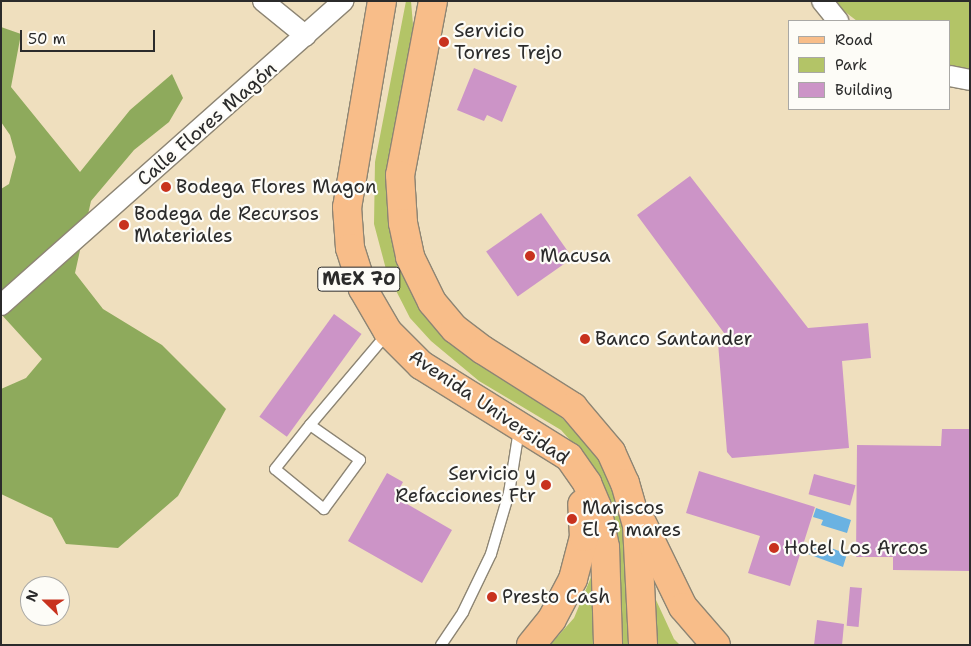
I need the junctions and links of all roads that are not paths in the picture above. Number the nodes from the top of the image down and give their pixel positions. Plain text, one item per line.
1 (263, 1) edge
2 (344, 1) edge
3 (382, 1) edge
4 (433, 1) edge
5 (822, 1) edge
6 (837, 20) edge
7 (306, 36) junction
8 (951, 76) edge
9 (970, 80) edge
10 (1, 305) edge
11 (388, 332) junction
12 (520, 424) junction
13 (310, 425) junction
14 (569, 457) junction
15 (625, 483) junction
16 (441, 645) edge
17 (531, 645) edge
18 (608, 645) edge
19 (643, 645) edge
20 (716, 645) edge

1 - 7 street
2 - 7 street, Calle Flores Magón
3 - 11 main road, Avenida Universidad / MEX 70
4 - 15 main road, MEX 70
5 - 6 street
7 - 10 street, Calle Flores Magón
8 - 9 street
11 - 12 main road, Avenida Universidad / MEX 70
11 - 13 lane
12 - 14 main road, Avenida Universidad / MEX 70
12 - 16 lane
13 - 13 lane
14 - 17 main road
14 - 18 main road, Avenida Universidad / MEX 70
15 - 19 main road, MEX 70
15 - 20 main road

